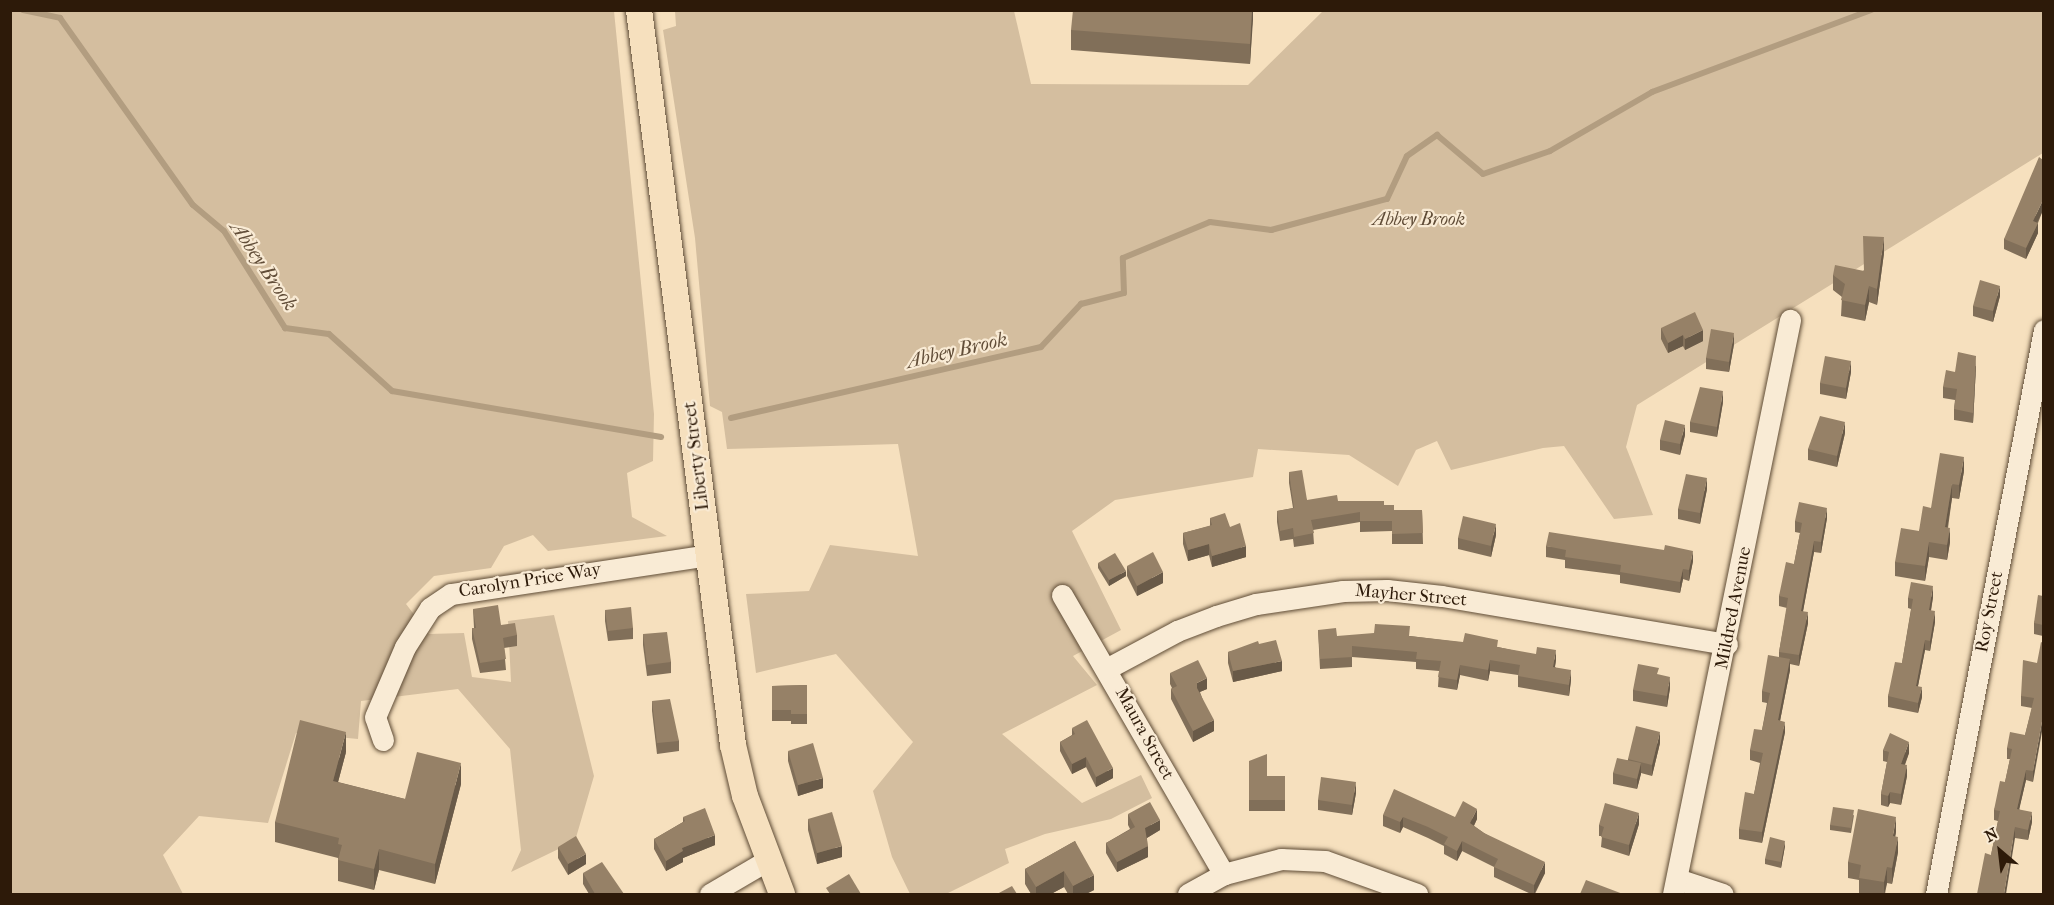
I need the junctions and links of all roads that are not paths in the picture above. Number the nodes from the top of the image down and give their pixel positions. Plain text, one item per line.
1 (639, 10) edge
2 (1790, 320) dead end
3 (2041, 341) edge
4 (709, 555) junction
5 (1062, 595) dead end
6 (1727, 644) junction
7 (1108, 669) junction
8 (383, 740) dead end
9 (768, 860) junction
10 (1224, 874) junction
11 (1675, 887) edge
12 (710, 894) edge
13 (782, 894) edge
14 (1188, 894) edge
15 (1418, 894) edge
16 (1723, 894) edge
17 (1935, 894) edge

1 - 4 main road, Liberty Street
2 - 6 street, Mildred Avenue
3 - 17 street, Roy Street
4 - 8 street, Carolyn Price Way
4 - 9 main road, Liberty Street
5 - 7 street, Maura Street
6 - 7 street, Mayher Street
6 - 11 street, Mildred Avenue
7 - 10 street, Maura Street
9 - 12 street
9 - 13 main road, Liberty Street
10 - 14 street
10 - 15 street
11 - 16 street

